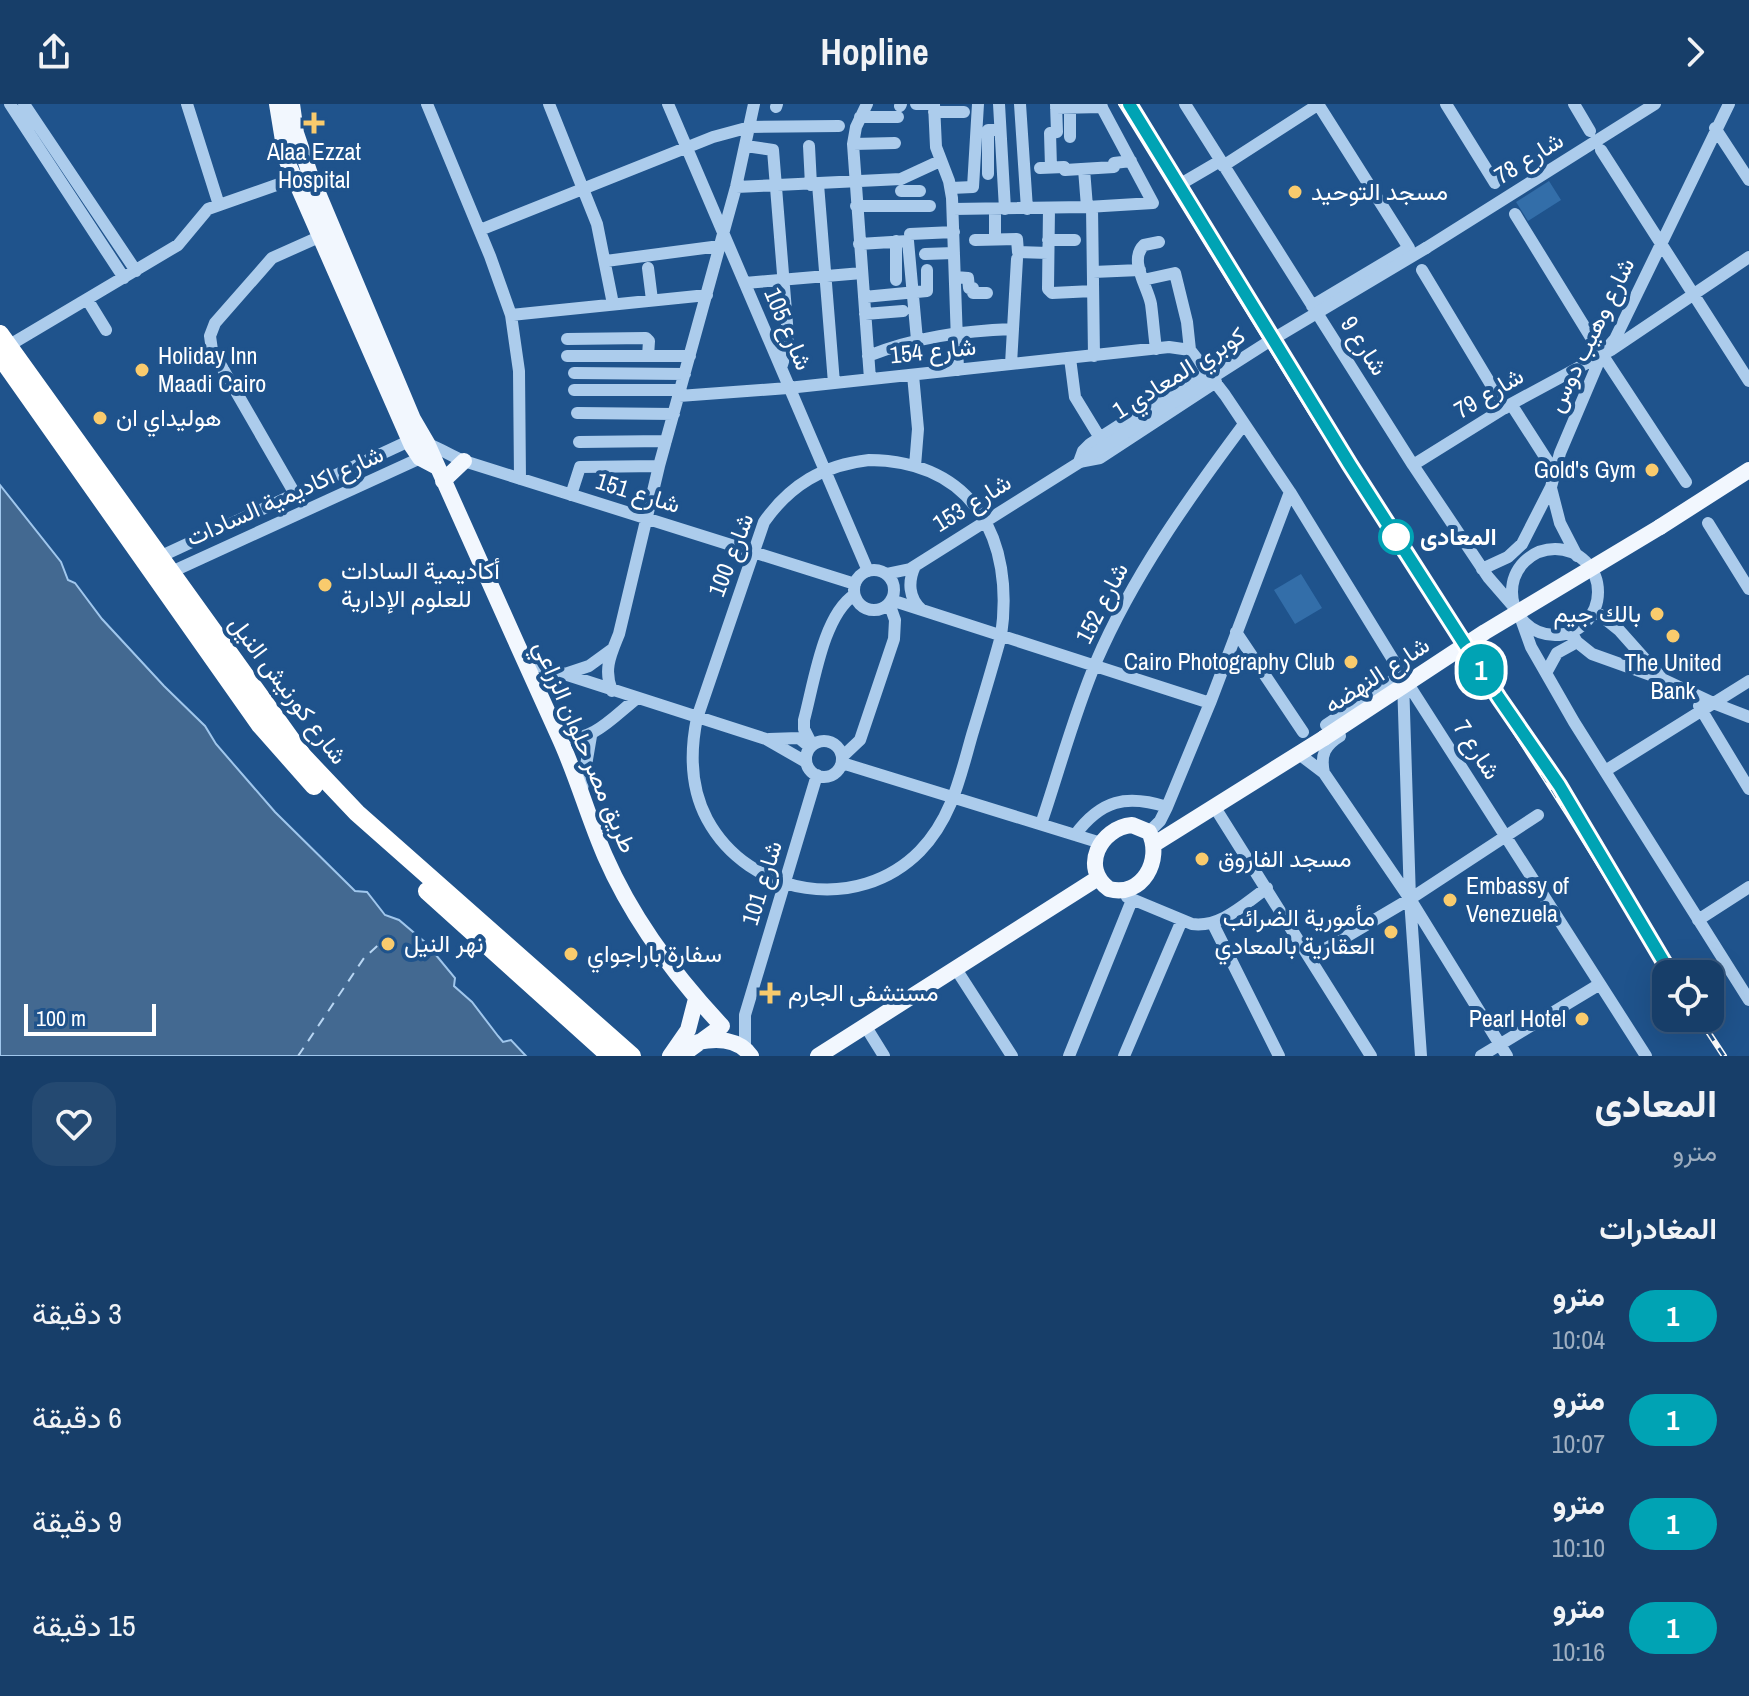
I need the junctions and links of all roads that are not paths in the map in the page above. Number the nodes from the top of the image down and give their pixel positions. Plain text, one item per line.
1 (277, 104) edge
2 (292, 104) edge
3 (427, 104) edge
4 (549, 104) edge
5 (668, 104) edge
6 (754, 104) edge
7 (867, 104) edge
8 (916, 104) edge
9 (978, 104) edge
10 (1185, 104) edge
11 (1319, 104) edge
12 (1446, 104) edge
13 (1574, 104) edge
14 (1655, 104) edge
15 (1729, 104) edge
16 (17, 105) edge
17 (191, 105) edge
18 (1056, 106) edge
19 (1101, 106) edge
20 (934, 107) edge
21 (999, 108) edge
22 (1020, 108) edge
23 (1070, 108) junction
24 (900, 109) edge
25 (955, 110) edge
26 (860, 117) junction
27 (839, 126) dead end
28 (750, 127) junction
29 (1715, 128) junction
30 (1000, 130) junction
31 (1590, 131) dead end
32 (1070, 137) dead end
33 (895, 143) dead end
34 (853, 144) junction
35 (746, 146) junction
36 (809, 146) dead end
37 (686, 147) junction
38 (1601, 150) dead end
39 (940, 161) junction
40 (1131, 161) junction
41 (1222, 163) junction
42 (1084, 169) junction
43 (988, 174) dead end
44 (302, 176) junction
45 (1749, 180) edge
46 (855, 182) junction
47 (1495, 183) dead end
48 (815, 185) junction
49 (901, 185) junction
50 (1179, 185) dead end
51 (775, 186) junction
52 (72, 187) junction
53 (736, 187) junction
54 (583, 188) junction
55 (951, 188) junction
56 (920, 191) dead end
57 (219, 205) junction
58 (856, 206) junction
59 (901, 206) junction
60 (930, 206) dead end
61 (1089, 207) junction
62 (1049, 208) junction
63 (953, 209) junction
64 (1000, 209) junction
65 (1027, 209) junction
66 (1515, 214) dead end
67 (480, 230) junction
68 (954, 232) junction
69 (319, 237) junction
70 (905, 239) junction
71 (995, 239) junction
72 (975, 240) dead end
73 (1075, 240) dead end
74 (722, 241) junction
75 (1159, 242) dead end
76 (1660, 242) junction
77 (859, 244) junction
78 (1048, 246) junction
79 (1426, 248) joint
80 (954, 253) junction
81 (925, 254) dead end
82 (1749, 257) edge
83 (1017, 259) dead end
84 (606, 261) junction
85 (648, 268) dead end
86 (927, 270) dead end
87 (1422, 270) dead end
88 (136, 271) junction
89 (1093, 272) junction
90 (862, 273) junction
91 (1141, 275) junction
92 (826, 277) junction
93 (955, 277) junction
94 (124, 278) junction
95 (782, 280) junction
96 (896, 280) dead end
97 (745, 283) junction
98 (1093, 291) junction
99 (913, 292) junction
100 (987, 293) dead end
101 (1692, 293) junction
102 (707, 295) junction
103 (864, 297) junction
104 (87, 299) junction
105 (652, 300) junction
106 (613, 304) junction
107 (1312, 306) junction
108 (903, 311) dead end
109 (865, 314) junction
110 (511, 315) junction
111 (1013, 329) junction
112 (106, 330) dead end
113 (956, 332) junction
114 (567, 339) dead end
115 (917, 340) junction
116 (3, 345) edge
117 (1156, 349) junction
118 (1190, 350) junction
119 (1602, 354) junction
120 (567, 356) dead end
121 (648, 356) junction
122 (690, 356) junction
123 (868, 356) junction
124 (1094, 356) junction
125 (1070, 358) junction
126 (1011, 364) junction
127 (781, 368) junction
128 (1207, 369) junction
129 (958, 370) junction
130 (574, 373) dead end
131 (685, 374) junction
132 (913, 375) junction
133 (870, 379) junction
134 (1749, 381) edge
135 (1216, 382) junction
136 (834, 383) junction
137 (788, 388) junction
138 (574, 390) dead end
139 (680, 393) junction
140 (1508, 406) junction
141 (577, 413) dead end
142 (674, 414) junction
143 (1244, 424) junction
144 (1100, 438) junction
145 (666, 441) junction
146 (579, 442) dead end
147 (428, 457) junction
148 (464, 461) junction
149 (1080, 462) junction
150 (1413, 465) junction
151 (659, 466) junction
152 (915, 466) junction
153 (1749, 470) edge
154 (823, 471) junction
155 (1554, 471) junction
156 (520, 479) junction
157 (1686, 482) dead end
158 (1551, 487) junction
159 (300, 492) junction
160 (1290, 492) junction
161 (571, 495) junction
162 (314, 506) junction
163 (648, 519) junction
164 (985, 520) junction
165 (1708, 523) dead end
166 (753, 552) junction
167 (1577, 556) junction
168 (915, 566) junction
169 (158, 567) junction
170 (1482, 569) junction
171 (868, 571) junction
172 (886, 574) junction
173 (854, 589) junction
174 (1749, 589) edge
175 (890, 601) junction
176 (922, 610) junction
177 (1594, 610) junction
178 (1517, 613) junction
179 (1236, 632) junction
180 (1001, 636) junction
181 (1574, 637) junction
182 (611, 650) junction
183 (524, 661) junction
184 (1094, 666) junction
185 (1546, 673) junction
186 (563, 674) junction
187 (1402, 675) junction
188 (1662, 679) junction
189 (1749, 681) edge
190 (612, 691) junction
191 (1407, 691) junction
192 (636, 699) junction
193 (1210, 703) junction
194 (1707, 707) junction
195 (1749, 717) edge
196 (697, 718) junction
197 (1303, 732) dead end
198 (591, 736) junction
199 (1326, 736) junction
200 (560, 739) junction
201 (766, 739) junction
202 (811, 746) junction
203 (1299, 754) junction
204 (842, 760) junction
205 (806, 762) junction
206 (1605, 771) junction
207 (1324, 773) junction
208 (817, 775) junction
209 (582, 789) junction
210 (1749, 789) edge
211 (953, 799) junction
212 (1214, 806) junction
213 (1167, 807) junction
214 (1538, 815) dead end
215 (1041, 824) junction
216 (1075, 835) junction
217 (1507, 836) junction
218 (1151, 838) junction
219 (1101, 843) junction
220 (1098, 878) junction
221 (786, 884) junction
222 (1749, 887) edge
223 (1267, 888) junction
224 (1117, 891) junction
225 (1410, 899) junction
226 (1132, 900) junction
227 (1182, 920) junction
228 (1698, 920) junction
229 (1213, 924) junction
230 (1310, 958) junction
231 (956, 969) junction
232 (1600, 984) junction
233 (696, 999) junction
234 (1749, 1000) edge
235 (748, 1002) junction
236 (722, 1026) junction
237 (866, 1027) junction
238 (695, 1043) junction
239 (1503, 1050) edge
240 (748, 1052) edge
241 (677, 1054) edge
242 (610, 1056) edge
243 (632, 1056) edge
244 (818, 1056) edge
245 (884, 1056) edge
246 (1012, 1056) edge
247 (1069, 1056) edge
248 (1124, 1056) edge
249 (1279, 1056) edge
250 (1371, 1056) edge
251 (1421, 1056) edge
252 (1481, 1056) edge
253 (1646, 1056) edge

1 - 44 main road, طريق مصر حلوان الزراعي
2 - 44 main road, طريق مصر حلوان الزراعي
3 - 67 street
4 - 54 street
5 - 37 street, شارع 105
6 - 28 street
7 - 26 street
8 - 20 street
9 - 55 street
10 - 41 street, شارع 9
11 - 41 street
11 - 107 street
12 - 47 street
13 - 31 street
14 - 79 street, شارع 78
15 - 29 street, شارع وهيب دوس
16 - 52 street
17 - 57 street
18 - 23 street
18 - 42 street
19 - 23 street
19 - 40 street
20 - 25 street
20 - 39 street
21 - 22 street
21 - 30 street
22 - 65 street
23 - 32 street
24 - 26 street
26 - 34 street
27 - 28 street
28 - 35 street
28 - 37 street
29 - 45 street
29 - 76 street, شارع وهيب دوس
30 - 43 street
30 - 64 street
33 - 34 street
34 - 46 street
35 - 51 street
35 - 53 street
36 - 48 street
37 - 54 street
37 - 74 street, شارع 105
38 - 76 street
39 - 49 street
39 - 55 street
40 - 42 street
40 - 61 street
41 - 50 street
41 - 107 street, شارع 9
42 - 61 street
44 - 57 street
44 - 69 main road, طريق مصر حلوان الزراعي
44 - 147 main road, طريق مصر حلوان الزراعي
46 - 48 street
46 - 49 street
46 - 58 street
48 - 51 street
48 - 92 street
49 - 56 street
49 - 59 street
51 - 53 street
51 - 95 street
52 - 88 street
52 - 94 street
53 - 74 street
54 - 67 street
54 - 84 street
55 - 63 street
57 - 88 street
58 - 59 street
58 - 77 street
59 - 60 street
61 - 62 street
61 - 89 street
62 - 65 street
62 - 78 street
63 - 64 street
63 - 68 street
64 - 65 street
64 - 71 street
66 - 119 street
67 - 110 street
68 - 70 street
68 - 80 street
69 - 147 main road, طريق مصر حلوان الزراعي
69 - 159 street
70 - 77 street
70 - 96 street
70 - 99 street
71 - 72 street
71 - 78 street
73 - 78 street
74 - 84 street
74 - 97 street, شارع 105
74 - 102 street
75 - 91 street
76 - 101 street
76 - 119 street, شارع وهيب دوس
77 - 90 street
78 - 98 street
79 - 149 street, كوبري المعادي 1, bridge
80 - 81 street
80 - 93 street
82 - 101 street, شارع 79
83 - 111 street
84 - 106 street
85 - 105 street
86 - 99 street
87 - 140 street
88 - 94 street
89 - 91 street
89 - 98 street
90 - 92 street
90 - 103 street
91 - 117 street
91 - 118 street
92 - 95 street
92 - 136 street
93 - 100 street
93 - 113 street
94 - 104 street
95 - 97 street
95 - 127 street
97 - 127 street, شارع 105
98 - 124 street
99 - 103 street
99 - 115 street
101 - 119 street, شارع 79
101 - 134 street
102 - 105 street
102 - 122 street
103 - 109 street
104 - 112 street
104 - 116 street
105 - 106 street
106 - 110 street
107 - 150 street, شارع 9
108 - 109 street
109 - 123 street
110 - 156 street
111 - 113 street
111 - 126 street
113 - 115 street
113 - 129 street
114 - 121 street
115 - 123 street
116 - 169 highway, شارع كورنيش النيل
117 - 118 street, شارع 154
117 - 124 street, شارع 154
118 - 128 street, شارع 7
119 - 140 street, شارع 79
119 - 155 street, شارع وهيب دوس
119 - 157 street
120 - 121 street
121 - 122 street
122 - 131 street
123 - 133 street
124 - 125 street, شارع 154
125 - 126 street, شارع 154
125 - 144 street
126 - 129 street, شارع 154
127 - 137 street, شارع 105
128 - 135 street, شارع 7
128 - 144 street, شارع 153
129 - 132 street, شارع 154
130 - 131 street
131 - 139 street
132 - 133 street, شارع 154
132 - 152 street
133 - 136 street, شارع 154
135 - 143 street, شارع 7
135 - 149 street, شارع 153
136 - 137 street, شارع 154
137 - 139 street, شارع 154
137 - 154 street, شارع 105
138 - 139 street, شارع 154
139 - 142 street
140 - 150 street, شارع 79
140 - 155 street
141 - 142 street
142 - 145 street
143 - 160 street, شارع 7
143 - 184 street, شارع 152
144 - 149 street, شارع 153
145 - 146 street
145 - 151 street
147 - 148 main road
147 - 148 street, شارع 151
147 - 159 street, شارع اكاديمية السادات
147 - 162 street, شارع اكاديمية السادات
147 - 183 main road, طريق مصر حلوان الزراعي
148 - 156 street, شارع 151
149 - 164 street, شارع 153
150 - 170 street, شارع 9
151 - 161 street
151 - 163 street
152 - 154 street, شارع 100
152 - 164 street, شارع 100
153 - 199 main road, شارع النهضه, bridge
154 - 166 street, شارع 100
154 - 171 street, شارع 105
155 - 158 street, شارع وهيب دوس
156 - 161 street, شارع 151
158 - 167 street
158 - 170 street, شارع وهيب دوس
159 - 162 street
159 - 169 street, شارع اكاديمية السادات
160 - 179 street
160 - 187 street, شارع 7
161 - 163 street, شارع 151
162 - 169 street, شارع اكاديمية السادات
163 - 166 street, شارع 151
163 - 182 street
164 - 168 street, شارع 153
164 - 180 street, شارع 100
165 - 174 street
166 - 173 street, شارع 151
166 - 196 street, شارع 100
167 - 177 street
167 - 178 street
168 - 172 street, شارع 153
168 - 176 street
169 - 242 highway, شارع كورنيش النيل
169 - 243 highway, شارع كورنيش النيل
170 - 178 street, شارع 9
171 - 172 street
171 - 173 street
172 - 175 street
173 - 175 street
173 - 202 street
175 - 176 street
175 - 204 street
176 - 180 street
177 - 181 street
177 - 188 street
178 - 181 street
178 - 185 street, شارع 9
179 - 193 street
179 - 197 street
180 - 184 street
180 - 211 street, شارع 100
181 - 185 street
181 - 188 street
182 - 186 street
182 - 190 street
183 - 186 street
183 - 200 main road, طريق مصر حلوان الزراعي
184 - 193 street
184 - 215 street, شارع 152
185 - 206 street, شارع 9
186 - 190 street
187 - 191 street, شارع 7
187 - 199 street
188 - 194 street
189 - 194 street
190 - 192 street
191 - 199 street, شارع النهضه
191 - 217 street, شارع 7
191 - 225 street
192 - 196 street
192 - 198 street
193 - 213 street
194 - 195 street
194 - 206 street
194 - 210 street
196 - 201 street
196 - 221 street, شارع 100
198 - 200 street
198 - 209 street
199 - 203 main road, شارع النهضه
199 - 207 street
200 - 209 main road, طريق مصر حلوان الزراعي
201 - 202 street
201 - 205 street
202 - 204 street
202 - 205 street
203 - 207 street
203 - 212 main road, شارع النهضه
204 - 208 street
204 - 211 street
205 - 208 street
206 - 228 street, شارع 9
207 - 225 street
208 - 221 street, شارع 101
209 - 233 main road, طريق مصر حلوان الزراعي
211 - 215 street
211 - 221 street, شارع 100
212 - 218 main road, شارع النهضه
212 - 223 street
213 - 216 street
213 - 218 street
214 - 217 street
215 - 216 street
216 - 219 street
217 - 225 street
217 - 232 street, شارع 7
218 - 219 main road
218 - 224 main road
219 - 220 main road
220 - 224 main road
220 - 231 main road
221 - 235 street, شارع 101
222 - 228 street
223 - 229 street
223 - 230 street
224 - 226 street
225 - 230 street
225 - 239 street
225 - 251 street
226 - 227 street
226 - 247 street
227 - 229 street
227 - 248 street
228 - 234 street, شارع 9
229 - 249 street
230 - 250 street
231 - 237 main road
231 - 246 street
232 - 239 street
232 - 253 street, شارع 7
233 - 236 main road, طريق مصر حلوان الزراعي
233 - 241 main road
235 - 236 street, شارع 101
235 - 240 street, شارع 101
236 - 238 main road
237 - 244 main road
237 - 245 street
238 - 240 main road
238 - 241 main road
239 - 252 street

